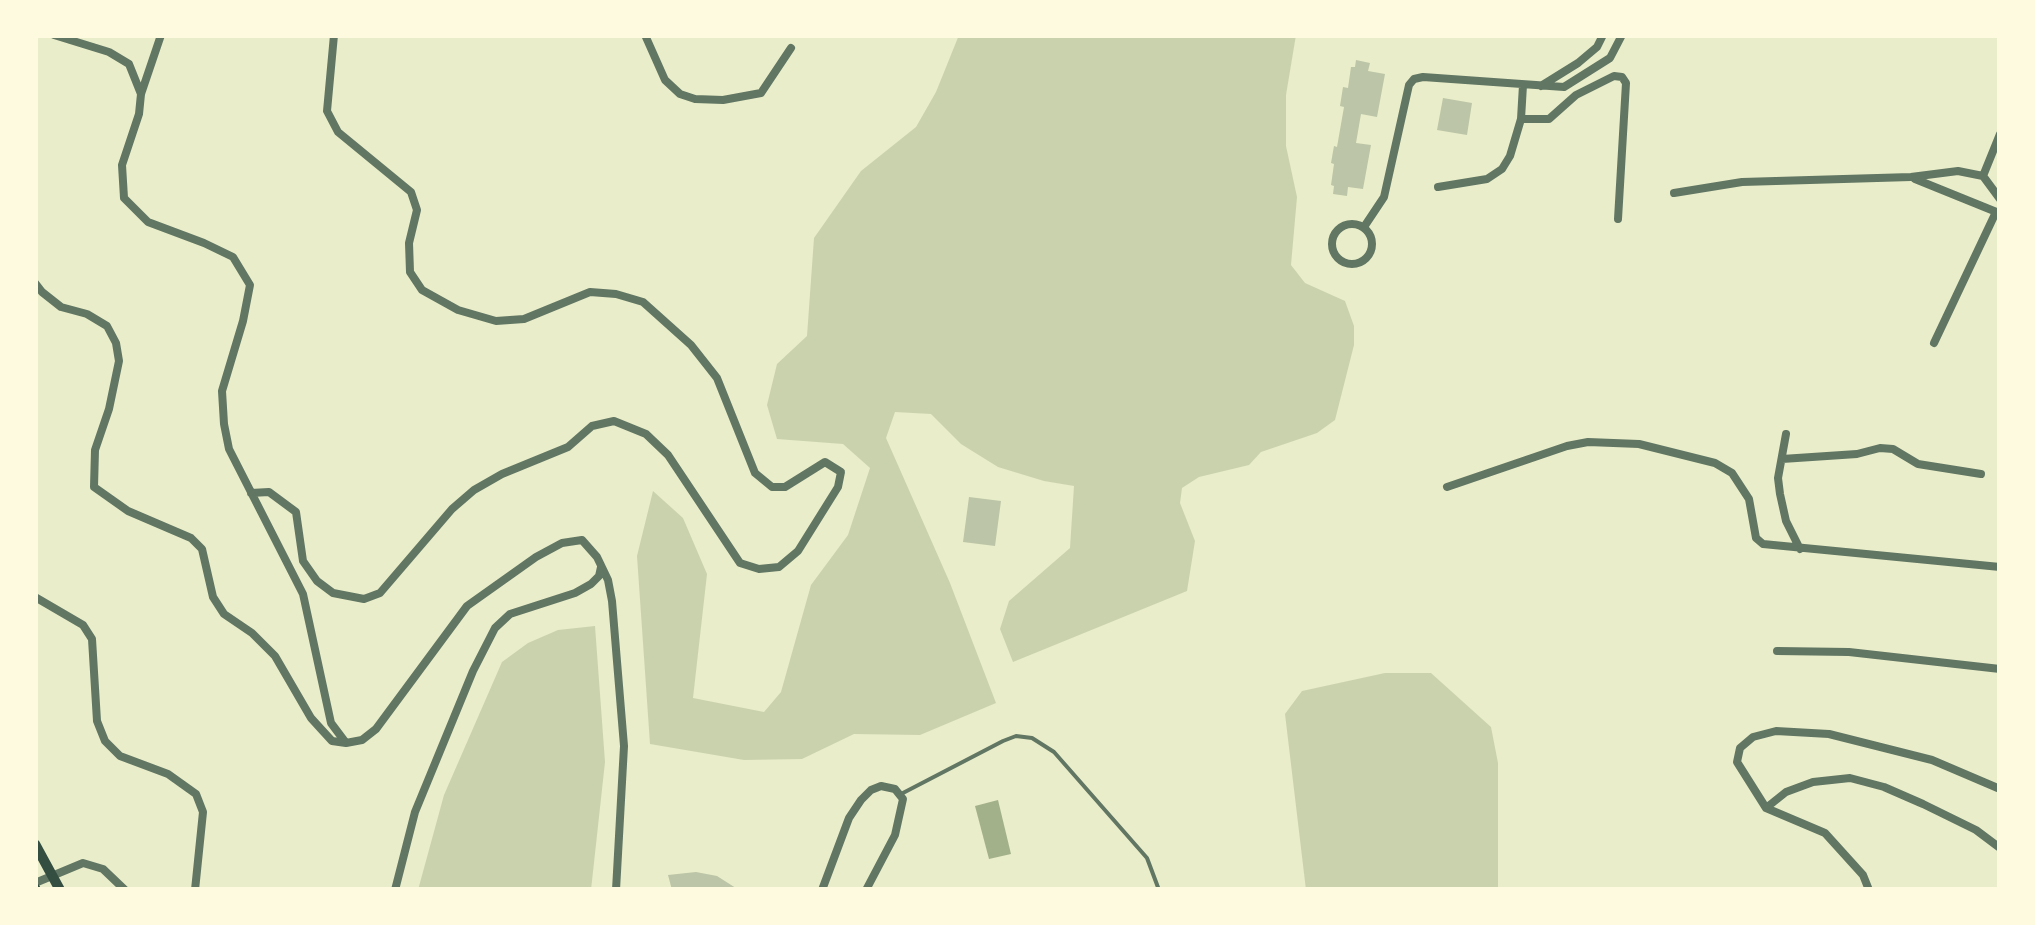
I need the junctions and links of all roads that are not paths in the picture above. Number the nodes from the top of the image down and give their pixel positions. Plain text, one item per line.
1 (54, 35) edge
2 (161, 35) edge
3 (334, 35) edge
4 (645, 35) edge
5 (1603, 35) edge
6 (1622, 35) edge
7 (1597, 46) junction
8 (790, 48) dead end
9 (1610, 58) junction
10 (1523, 85) junction
11 (1541, 86) junction
12 (140, 94) junction
13 (1521, 118) junction
14 (2000, 134) edge
15 (1984, 176) junction
16 (1911, 177) junction
17 (1438, 187) dead end
18 (1674, 193) dead end
19 (2000, 200) edge
20 (1998, 212) edge
21 (1618, 219) dead end
22 (1364, 227) junction
23 (35, 283) edge
24 (1934, 343) dead end
25 (1786, 434) dead end
26 (1782, 459) junction
27 (1981, 474) dead end
28 (1446, 487) dead end
29 (250, 492) junction
30 (1800, 549) junction
31 (601, 567) junction
32 (2000, 567) edge
33 (35, 598) edge
34 (1776, 652) dead end
35 (2000, 669) edge
36 (346, 743) junction
37 (2000, 789) edge
38 (901, 794) junction
39 (1766, 808) junction
40 (35, 844) edge
41 (2000, 848) edge
42 (51, 874) junction
43 (35, 887) edge
44 (60, 890) edge
45 (125, 890) edge
46 (195, 890) edge
47 (395, 890) edge
48 (616, 890) edge
49 (822, 890) edge
50 (866, 890) edge
51 (1159, 890) edge
52 (1869, 890) edge

1 - 12 street
2 - 12 street
3 - 29 street
4 - 8 street
5 - 7 street
6 - 9 street
7 - 9 street
7 - 11 street
9 - 11 street
10 - 11 street
10 - 13 street
10 - 22 street
12 - 29 street
13 - 17 street
13 - 21 street
14 - 15 street
15 - 16 street
15 - 19 street
16 - 18 street
16 - 20 street
20 - 24 street
22 - 22 street
23 - 36 street
25 - 26 street
26 - 27 street
26 - 30 street
28 - 30 street
29 - 36 street
30 - 32 street
31 - 36 street
31 - 47 street
31 - 48 street
33 - 46 street
34 - 35 street
37 - 39 street
38 - 49 street
38 - 50 street
38 - 51 lane
39 - 41 street
39 - 52 street
40 - 42 main road
42 - 43 street
42 - 44 main road
42 - 45 street

